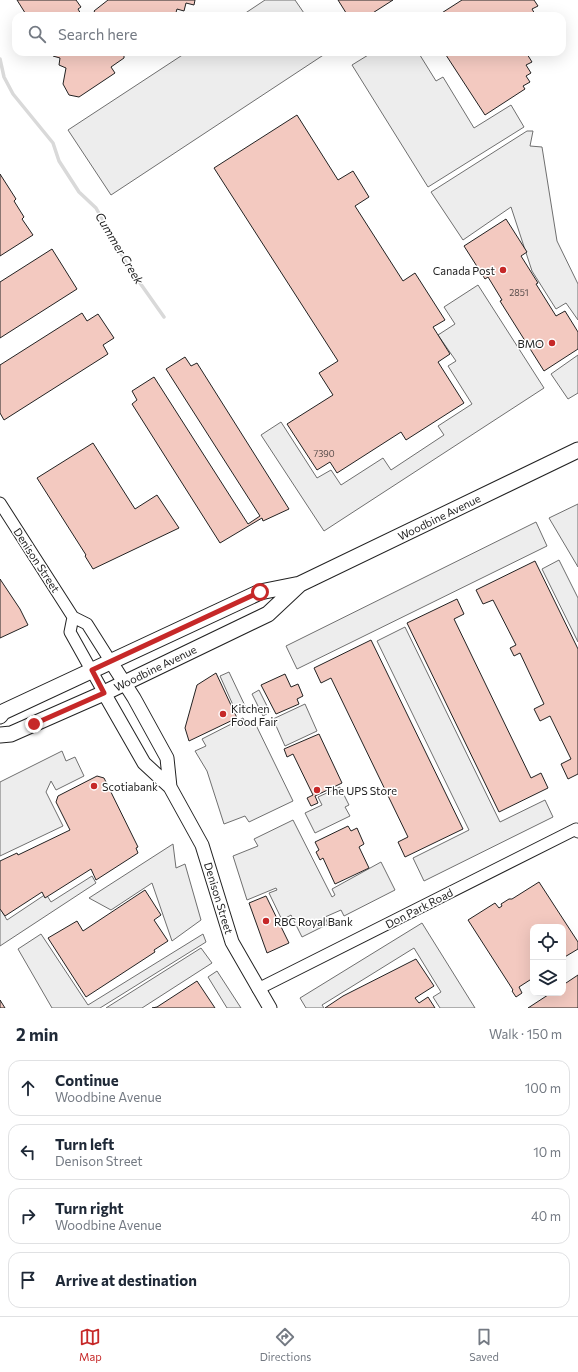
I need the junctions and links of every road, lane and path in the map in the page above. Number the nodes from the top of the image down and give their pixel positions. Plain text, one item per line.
1 (578, 450) edge
2 (0, 503) edge
3 (300, 584) junction
4 (73, 617) junction
5 (111, 662) junction
6 (92, 670) junction
7 (125, 683) junction
8 (104, 693) junction
9 (0, 716) edge
10 (0, 735) edge
11 (170, 787) junction
12 (578, 832) edge
13 (258, 989) junction
14 (270, 1008) edge

1 - 3 main road, Woodbine Avenue
2 - 4 street, Denison Street
3 - 5 main road, Woodbine Avenue
3 - 7 main road, Woodbine Avenue
4 - 5 street, Denison Street
4 - 6 street, Denison Street
5 - 6 main road, Woodbine Avenue
5 - 7 street, Denison Street
6 - 8 street, Denison Street
6 - 9 main road, Woodbine Avenue
7 - 8 main road, Woodbine Avenue
7 - 11 street, Denison Street
8 - 10 main road, Woodbine Avenue
8 - 11 street, Denison Street
11 - 13 street, Denison Street
12 - 13 street, Don Park Road
13 - 14 street, Denison Street

